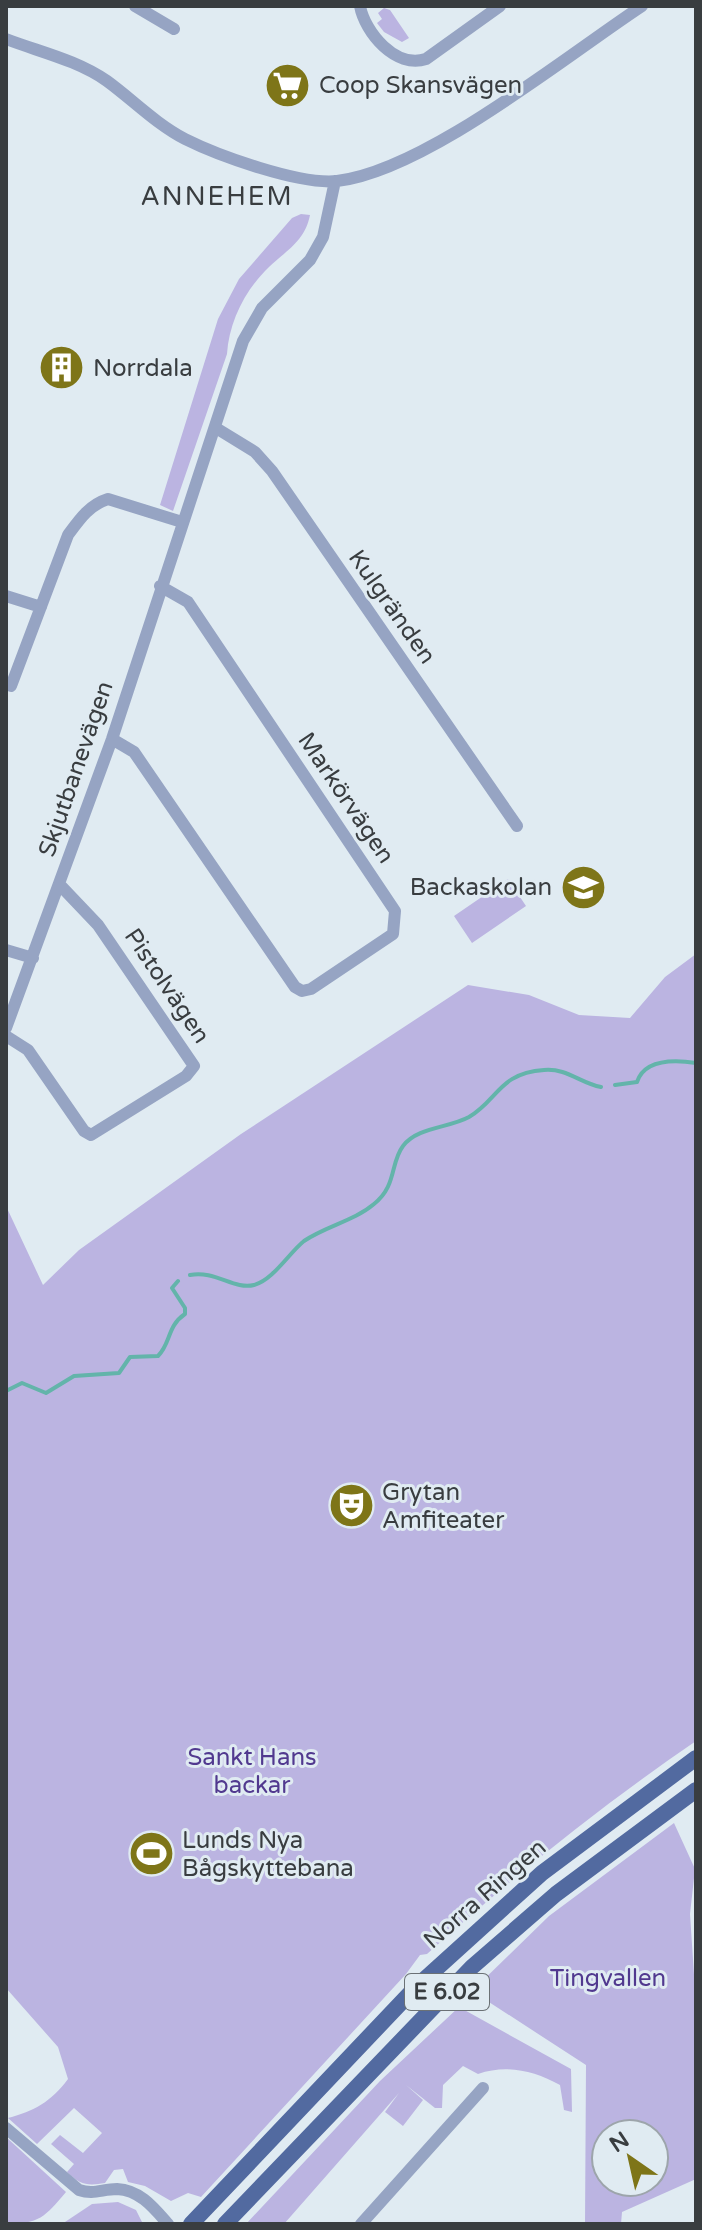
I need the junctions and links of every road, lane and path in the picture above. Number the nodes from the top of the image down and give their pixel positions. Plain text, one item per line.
1 (135, 6) edge
2 (360, 6) edge
3 (500, 6) edge
4 (642, 6) edge
5 (174, 29) dead end
6 (6, 39) edge
7 (335, 181) junction
8 (216, 428) junction
9 (182, 522) junction
10 (160, 586) junction
11 (6, 596) edge
12 (41, 607) junction
13 (11, 686) dead end
14 (112, 739) junction
15 (517, 826) dead end
16 (59, 884) junction
17 (6, 950) edge
18 (33, 958) junction
19 (6, 1028) edge
20 (6, 1036) edge
21 (696, 1758) edge
22 (696, 1790) edge
23 (483, 2088) dead end
24 (6, 2128) edge
25 (168, 2224) edge
26 (191, 2224) edge
27 (225, 2224) edge
28 (361, 2224) edge

1 - 5 street
2 - 3 street
4 - 7 street
6 - 7 street
7 - 8 street, Skjutbanevägen
8 - 9 street, Skjutbanevägen
8 - 15 street, Kulgränden
9 - 10 street, Skjutbanevägen
9 - 12 street
10 - 14 street, Skjutbanevägen
10 - 14 street, Markörvägen
11 - 12 street
12 - 13 street
14 - 16 street, Skjutbanevägen
16 - 18 street, Skjutbanevägen
16 - 20 street, Pistolvägen
17 - 18 street
18 - 19 street, Skjutbanevägen
21 - 26 main road, Norra Ringen / E 6.02
22 - 27 main road, Norra Ringen / E 6.02
23 - 28 street
24 - 25 street

